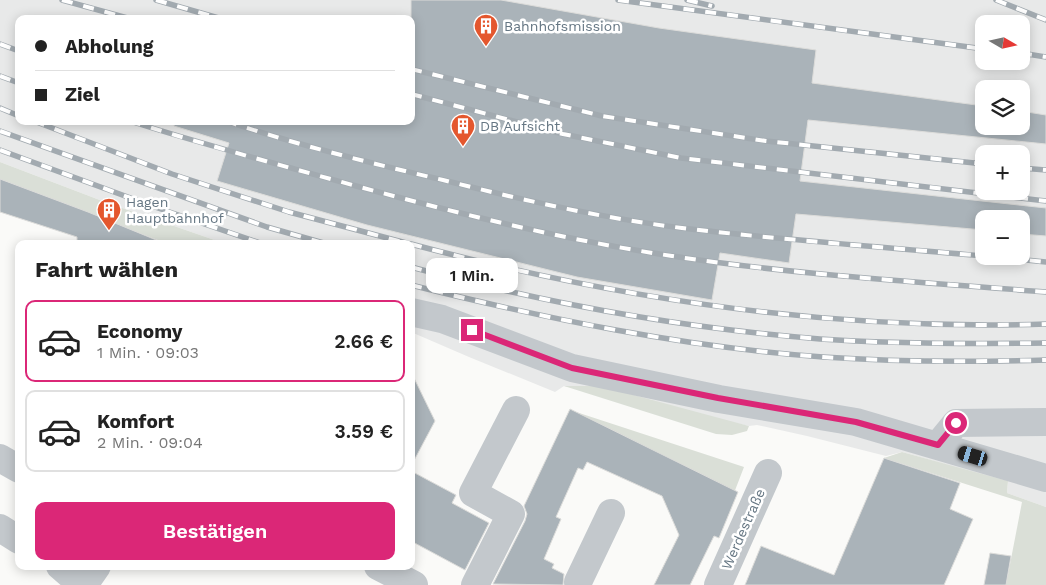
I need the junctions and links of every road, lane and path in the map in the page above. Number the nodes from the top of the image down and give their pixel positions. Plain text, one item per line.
1 (415, 313) edge
2 (516, 410) dead end
3 (1046, 422) edge
4 (938, 445) junction
5 (0, 458) edge
6 (15, 467) edge
7 (768, 473) dead end
8 (1046, 478) edge
9 (612, 513) dead end
10 (0, 528) edge
11 (15, 537) edge
12 (65, 570) edge
13 (95, 570) edge
14 (386, 570) edge
15 (578, 582) dead end
16 (83, 585) edge
17 (414, 585) edge
18 (475, 585) edge
19 (718, 585) edge

1 - 4 street
2 - 18 street
3 - 4 street
4 - 8 street
5 - 6 street
7 - 19 street, Werdestraße
9 - 15 street
10 - 11 street
12 - 16 street
13 - 16 street
14 - 17 street

